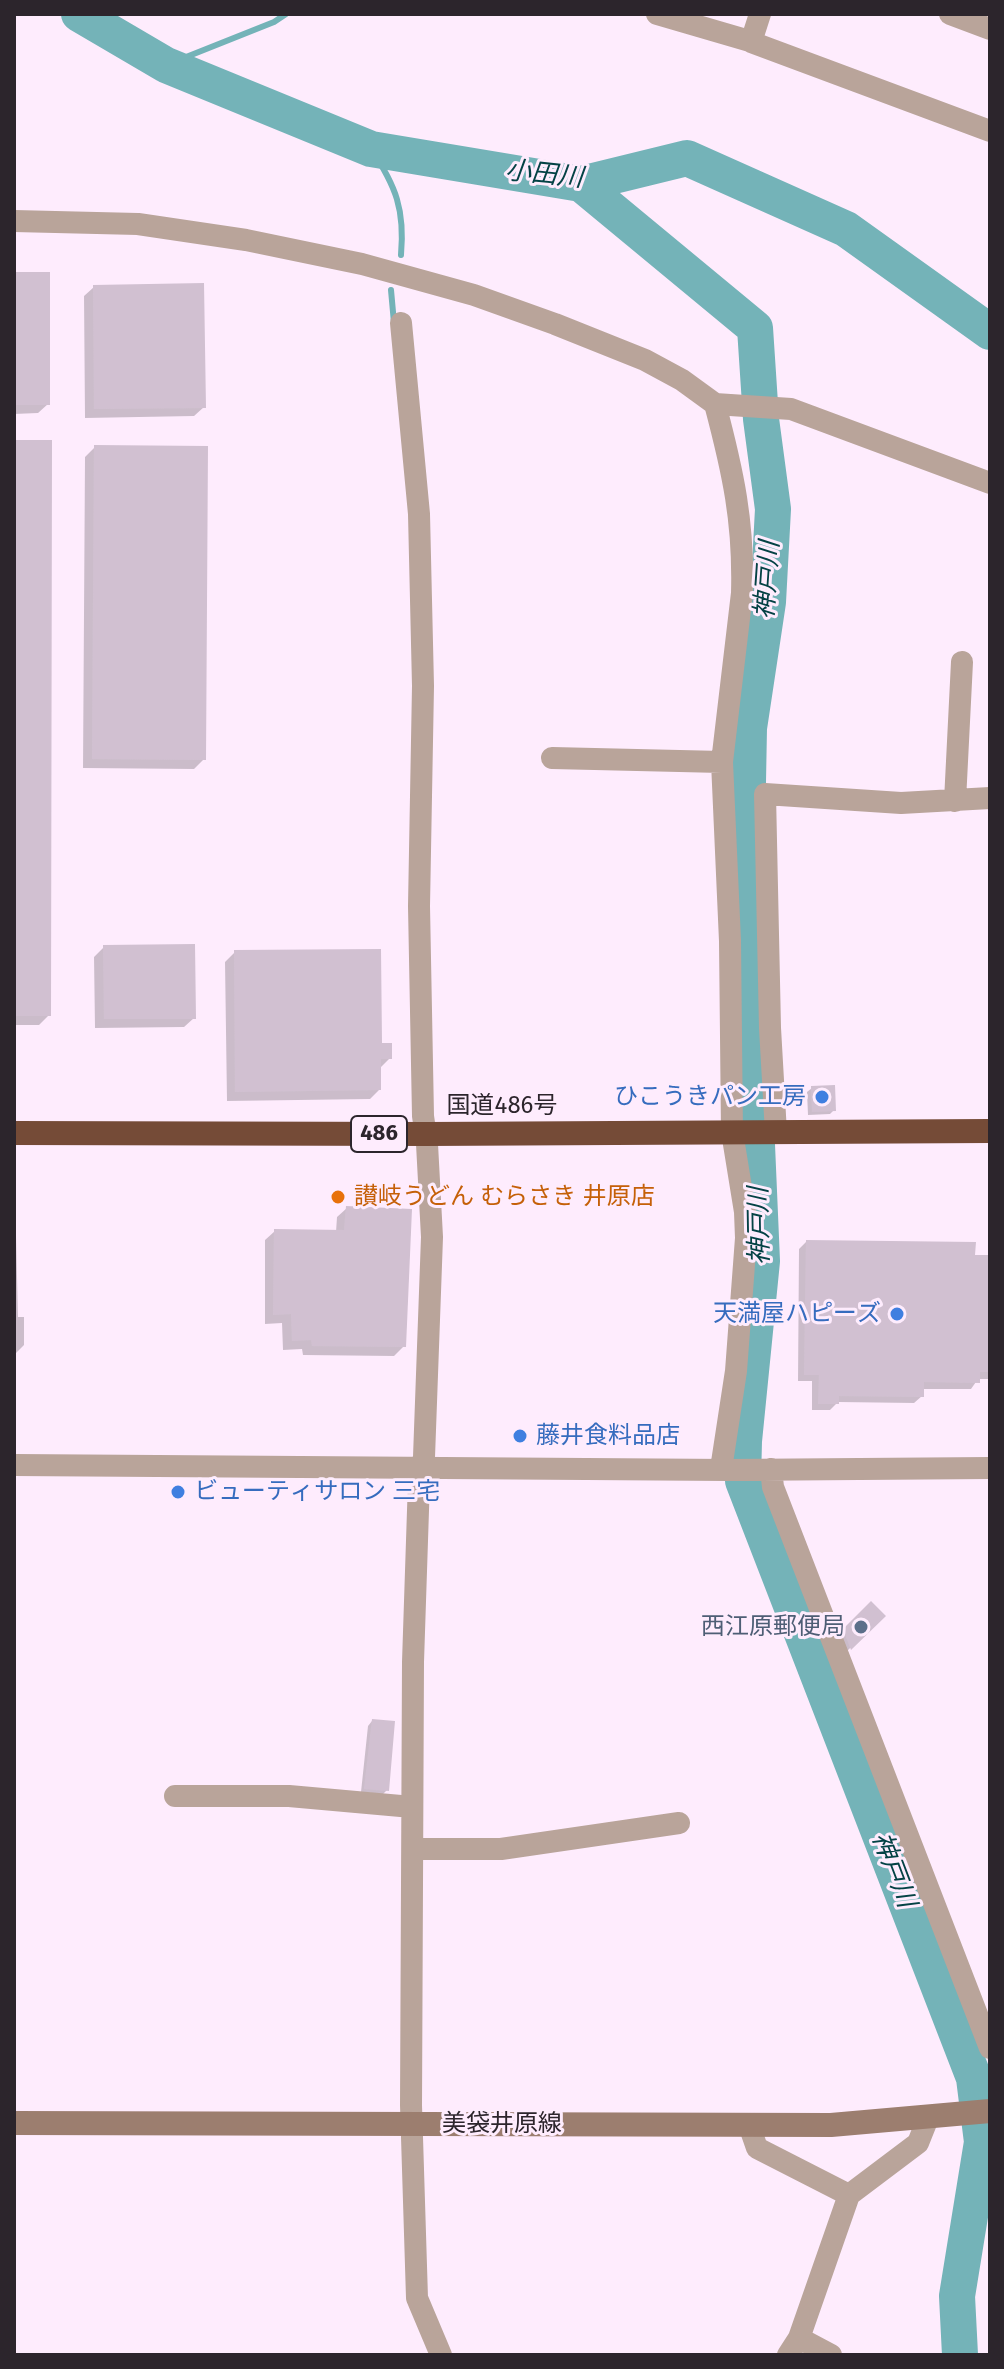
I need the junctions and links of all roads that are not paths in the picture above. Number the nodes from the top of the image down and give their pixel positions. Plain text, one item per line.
1 (657, 14) edge
2 (760, 14) edge
3 (950, 14) edge
4 (990, 29) edge
5 (753, 42) junction
6 (990, 131) edge
7 (14, 221) edge
8 (401, 323) dead end
9 (722, 405) junction
10 (990, 483) edge
11 (962, 662) dead end
12 (552, 758) dead end
13 (722, 762) junction
14 (990, 798) edge
15 (955, 801) junction
16 (990, 1131) edge
17 (14, 1133) edge
18 (738, 1133) junction
19 (772, 1133) junction
20 (427, 1134) junction
21 (14, 1465) edge
22 (989, 1467) edge
23 (420, 1468) junction
24 (765, 1469) junction
25 (725, 1470) junction
26 (175, 1796) dead end
27 (412, 1807) junction
28 (679, 1823) dead end
29 (414, 1849) junction
30 (990, 2048) edge
31 (990, 2111) edge
32 (928, 2118) junction
33 (14, 2123) edge
34 (413, 2123) junction
35 (749, 2125) junction
36 (849, 2195) junction
37 (794, 2346) edge
38 (441, 2355) edge
39 (831, 2355) edge

1 - 5 street
2 - 5 street
3 - 4 street
5 - 6 street
7 - 9 street
8 - 20 street
9 - 10 street
9 - 13 street
11 - 15 street
12 - 13 street
13 - 18 street
14 - 15 street
15 - 19 street
16 - 19 highway, 国道486号 / 486
17 - 20 highway, 国道486号 / 486
18 - 19 highway, 国道486号 / 486
18 - 20 highway, 国道486号 / 486
18 - 25 street
20 - 23 street
21 - 23 street
22 - 24 street
23 - 25 street
23 - 27 street
24 - 25 street
24 - 30 street
26 - 27 street
27 - 29 street
28 - 29 street
29 - 34 street
31 - 32 main road, 美袋井原線
32 - 35 main road, 美袋井原線
32 - 36 street
33 - 34 main road, 美袋井原線
34 - 35 main road, 美袋井原線
34 - 38 street
35 - 36 street
36 - 37 street
37 - 39 street

